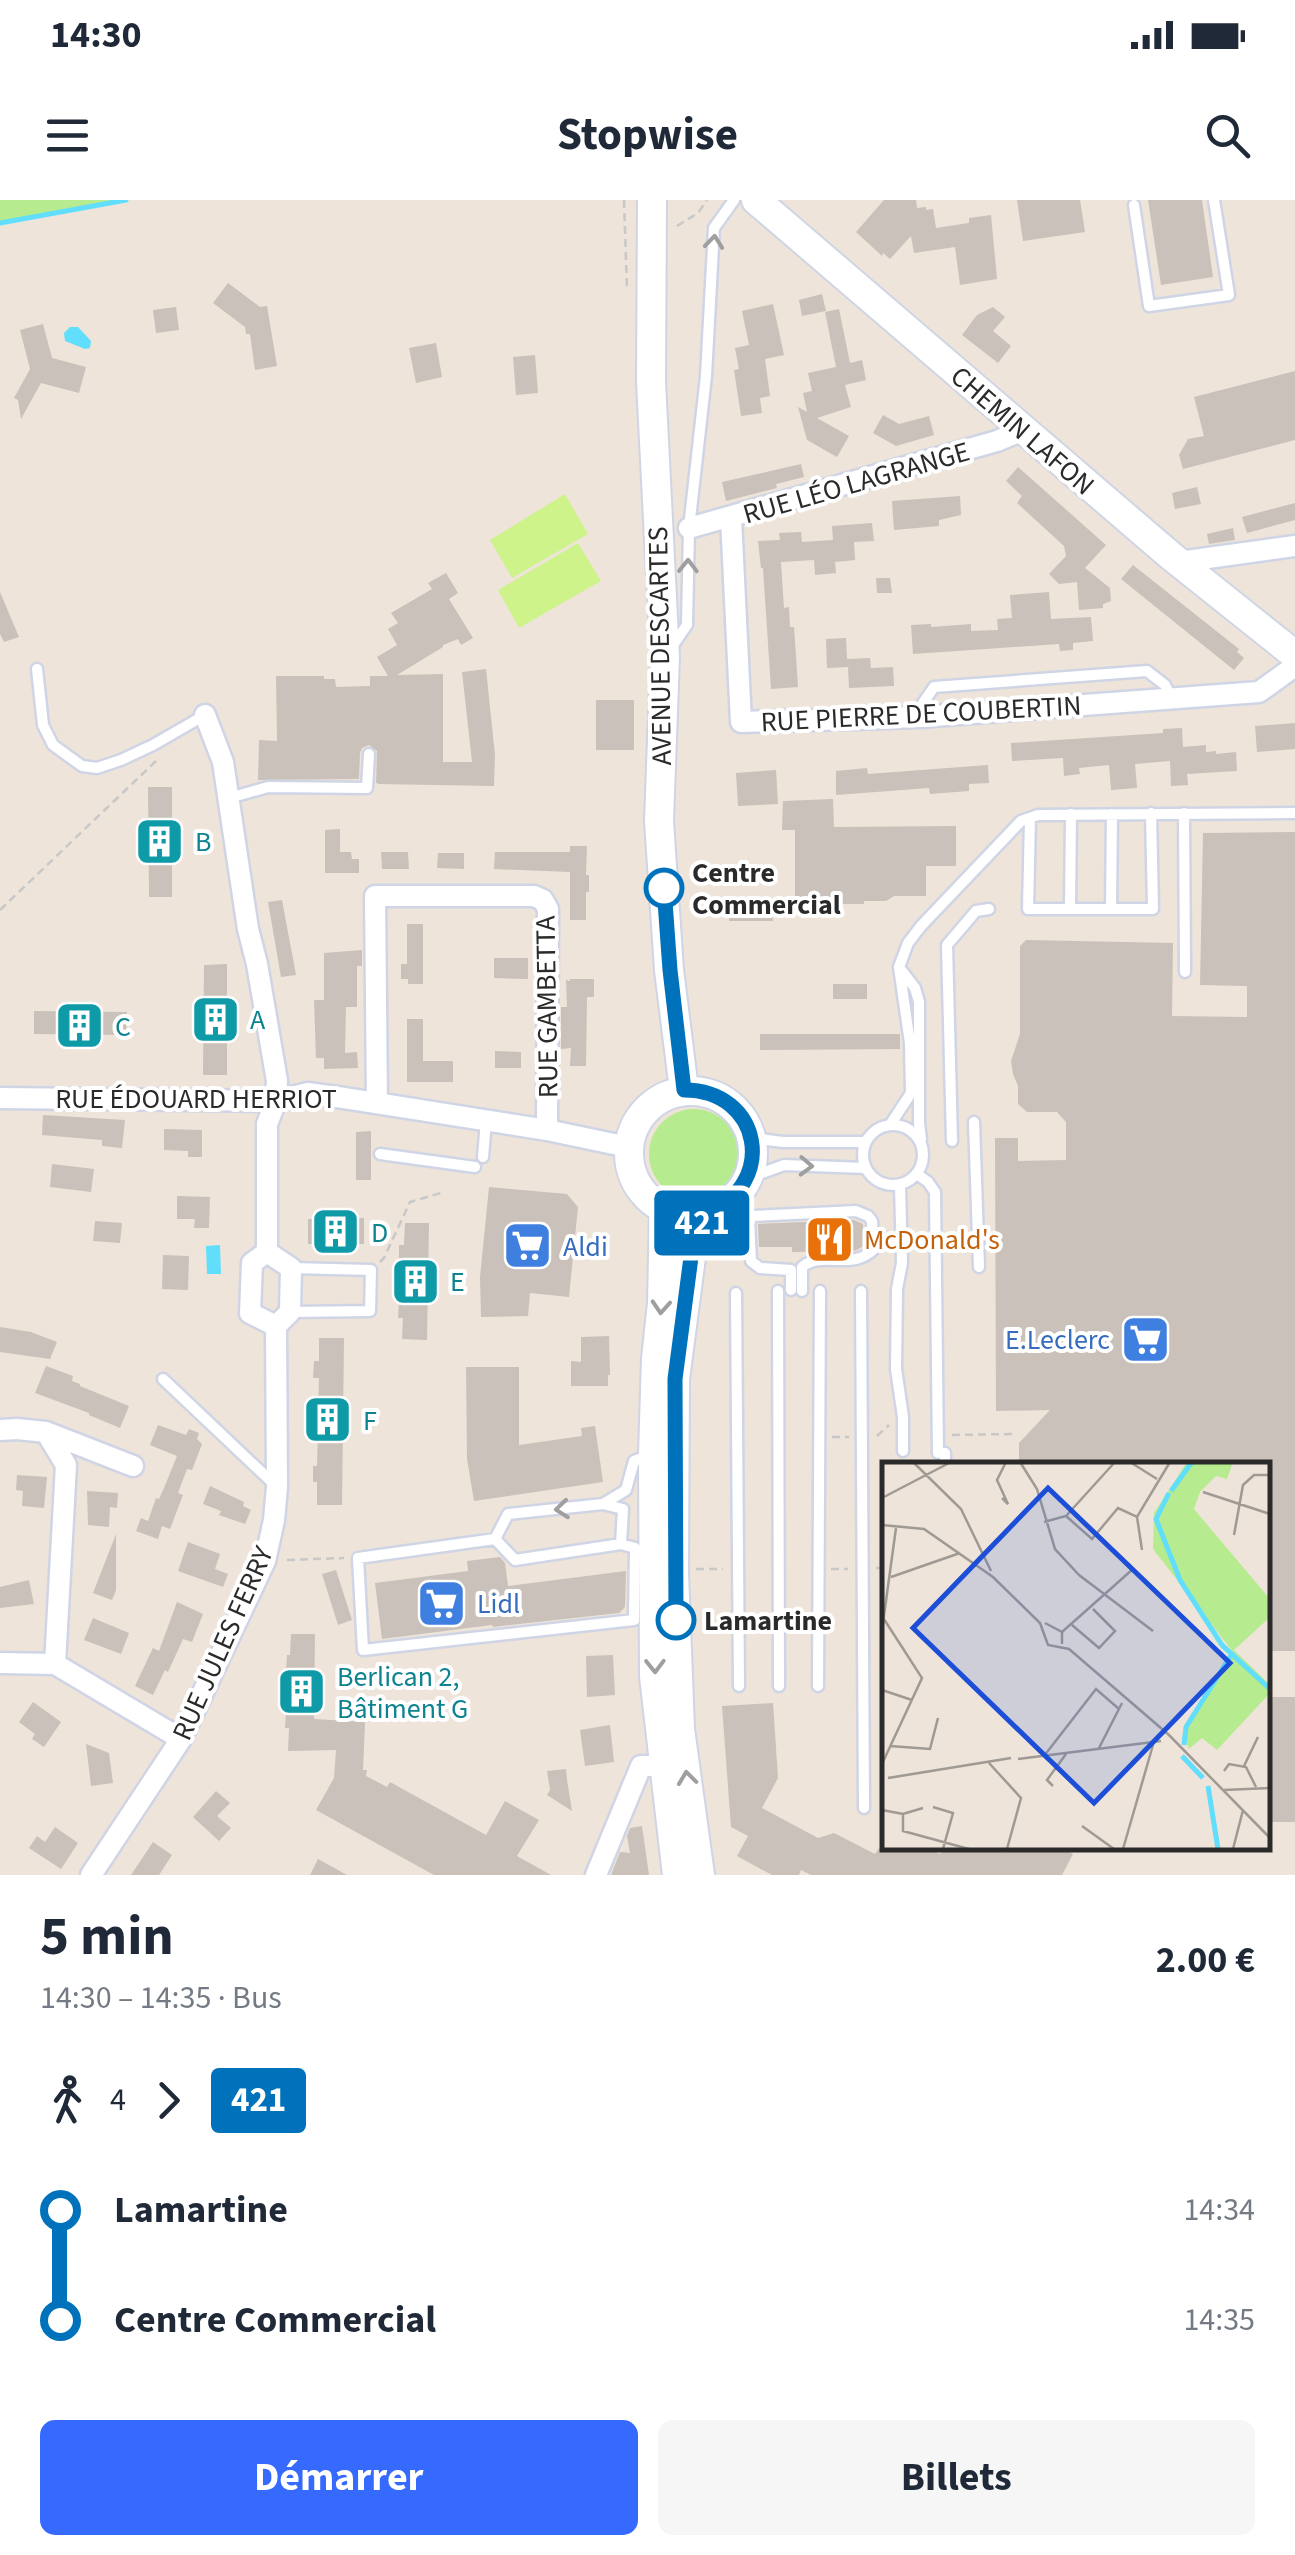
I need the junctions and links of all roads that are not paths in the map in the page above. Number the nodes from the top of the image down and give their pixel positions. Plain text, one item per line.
1 (652, 200) edge
2 (734, 200) edge
3 (756, 200) edge
4 (1214, 200) edge
5 (1134, 205) dead end
6 (1023, 430) junction
7 (730, 518) junction
8 (689, 528) junction
9 (1295, 546) edge
10 (1179, 562) junction
11 (1295, 656) edge
12 (665, 657) junction
13 (1295, 666) edge
14 (37, 669) dead end
15 (1172, 699) junction
16 (204, 715) joint
17 (920, 717) junction
18 (369, 754) dead end
19 (228, 798) junction
20 (1184, 813) junction
21 (1295, 813) edge
22 (1071, 814) junction
23 (1112, 814) junction
24 (1151, 814) junction
25 (1030, 818) junction
26 (988, 909) dead end
27 (1070, 909) junction
28 (1111, 909) junction
29 (899, 966) junction
30 (1186, 972) dead end
31 (684, 1090) junction
32 (0, 1098) edge
33 (276, 1102) junction
34 (377, 1103) junction
35 (486, 1121) junction
36 (974, 1122) dead end
37 (890, 1125) junction
38 (547, 1130) junction
39 (752, 1138) junction
40 (952, 1140) dead end
41 (866, 1142) junction
42 (628, 1148) junction
43 (923, 1150) junction
44 (380, 1154) dead end
45 (866, 1168) junction
46 (917, 1174) junction
47 (748, 1178) junction
48 (900, 1185) junction
49 (664, 1209) junction
50 (707, 1213) junction
51 (267, 1252) junction
52 (291, 1268) junction
53 (979, 1268) dead end
54 (797, 1290) joint
55 (778, 1291) dead end
56 (820, 1291) dead end
57 (862, 1291) dead end
58 (736, 1294) dead end
59 (283, 1319) junction
60 (163, 1380) dead end
61 (0, 1430) edge
62 (46, 1432) junction
63 (903, 1450) dead end
64 (653, 1454) junction
65 (943, 1457) edge
66 (133, 1466) dead end
67 (277, 1487) junction
68 (604, 1504) junction
69 (652, 1508) junction
70 (624, 1509) junction
71 (495, 1539) junction
72 (621, 1544) junction
73 (0, 1663) edge
74 (55, 1664) junction
75 (739, 1686) dead end
76 (779, 1686) dead end
77 (818, 1686) dead end
78 (181, 1739) junction
79 (663, 1766) junction
80 (864, 1808) dead end
81 (90, 1875) edge
82 (596, 1875) edge
83 (677, 1875) edge
84 (700, 1875) edge

1 - 12 main road, AVENUE DESCARTES
8 -> 2 lane
3 - 6 main road, CHEMIN LAFON
4 - 5 lane
6 - 7 street, RUE LÉO LAGRANGE
6 - 10 main road, CHEMIN LAFON
7 - 8 street, RUE LÉO LAGRANGE
7 - 17 street, RUE PIERRE DE COUBERTIN
12 -> 8 lane
9 - 10 street
10 - 11 main road, CHEMIN LAFON
12 - 31 main road, AVENUE DESCARTES
13 - 15 street, RUE PIERRE DE COUBERTIN
14 - 16 lane
15 - 17 street, RUE PIERRE DE COUBERTIN
15 - 17 lane
16 - 19 street
18 - 19 lane
19 - 33 street
20 - 21 lane
20 - 24 lane
20 - 30 lane
22 - 23 lane
22 - 25 lane
22 - 27 lane
23 - 24 lane
23 - 28 lane
24 - 28 lane
25 - 27 lane
25 - 29 lane
26 - 40 lane
27 - 28 lane
29 - 37 lane
29 - 43 lane
31 - 39 main road
31 - 42 main road
32 - 33 street, RUE ÉDOUARD HERRIOT
33 - 34 street, RUE ÉDOUARD HERRIOT
33 - 51 street
34 - 35 street, RUE ÉDOUARD HERRIOT
34 - 38 street, RUE GAMBETTA
35 - 38 street, RUE ÉDOUARD HERRIOT
35 - 44 lane
36 - 53 lane
37 - 41 lane
37 - 43 lane
38 - 42 street, RUE ÉDOUARD HERRIOT
39 - 41 lane
39 - 47 main road
41 - 45 lane
42 - 49 main road
43 - 46 lane
47 -> 45 lane
45 - 48 lane
46 - 48 lane
46 - 65 lane
47 - 50 main road
48 - 63 lane
49 - 50 main road
49 -> 64 main road
84 -> 50 main road
51 - 52 street
51 - 59 street
52 - 59 street, RUE JULES FERRY
52 - 59 lane
54 - 54 lane
55 - 76 lane
56 - 77 lane
57 - 80 lane
58 - 75 lane
59 - 67 street, RUE JULES FERRY
60 - 67 lane
61 - 62 street
62 - 66 street
62 - 74 street
64 - 68 lane
64 - 69 main road
67 - 78 street, RUE JULES FERRY
68 - 70 lane
68 -> 71 lane
69 - 70 lane
69 -> 79 main road
70 - 72 lane
71 - 72 lane
71 - 72 lane
73 - 74 street
74 - 78 street
78 - 81 street, RUE JULES FERRY
79 - 82 street
79 - 83 main road

